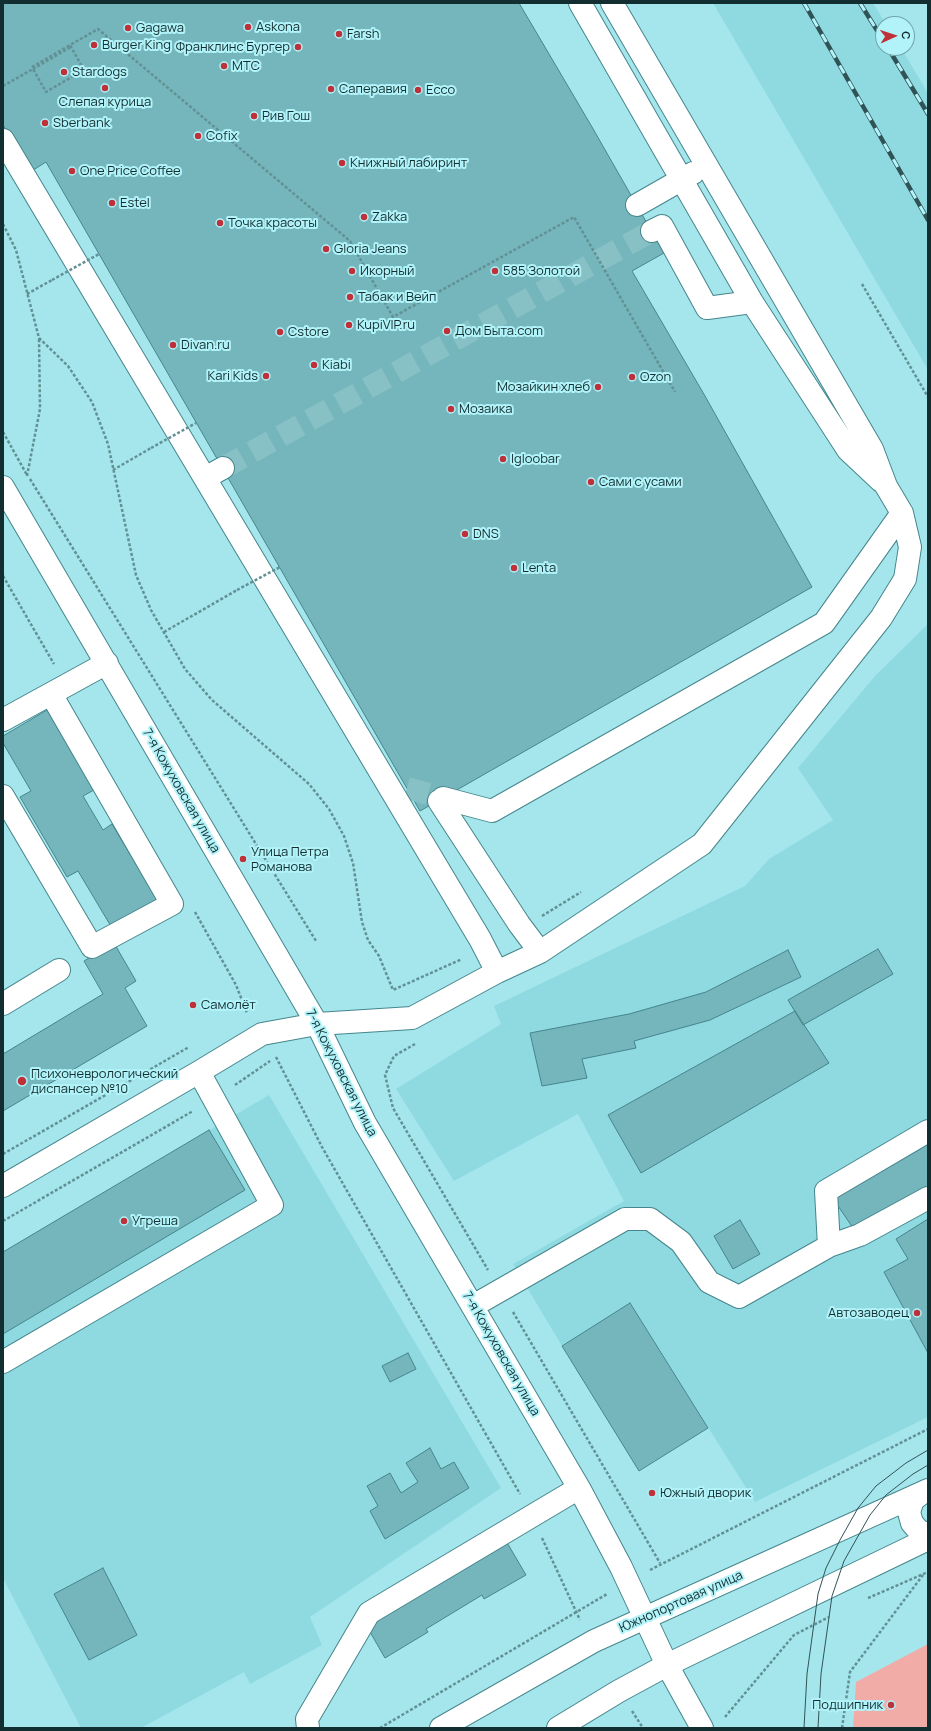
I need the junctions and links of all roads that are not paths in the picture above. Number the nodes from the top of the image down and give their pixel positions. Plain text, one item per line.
1 (580, 3) edge
2 (612, 3) edge
3 (3, 140) edge
4 (706, 166) junction
5 (682, 180) junction
6 (637, 205) dead end
7 (652, 231) tunnel mouth
8 (752, 302) junction
9 (886, 486) junction
10 (3, 487) edge
11 (902, 513) junction
12 (107, 663) junction
13 (50, 694) junction
14 (3, 720) edge
15 (386, 783) junction
16 (407, 788) tunnel mouth
17 (3, 796) edge
18 (540, 952) junction
19 (59, 970) dead end
20 (497, 972) junction
21 (3, 1004) edge
22 (317, 1024) junction
23 (199, 1072) junction
24 (928, 1132) edge
25 (3, 1186) edge
26 (928, 1198) edge
27 (829, 1246) junction
28 (473, 1306) junction
29 (3, 1362) edge
30 (579, 1488) junction
31 (925, 1491) edge
32 (928, 1534) edge
33 (928, 1539) edge
34 (645, 1619) junction
35 (667, 1665) junction
36 (712, 1724) edge
37 (308, 1728) edge
38 (441, 1728) edge
39 (558, 1728) edge

1 - 5 street
2 - 4 street
3 - 15 street
4 - 5 street
4 - 9 street
5 - 6 street
5 - 8 street
7 - 8 street
8 - 9 street
9 - 11 street
10 - 12 street, 7-я Кожуховская улица
11 - 18 street
11 - 18 street
12 - 13 street
12 - 22 street, 7-я Кожуховская улица
13 - 14 street
13 - 17 street
15 - 16 street
15 - 20 street
18 - 20 street
19 - 21 street
20 - 22 street
22 - 23 street
22 - 28 street, 7-я Кожуховская улица
23 - 25 street
23 - 29 street
24 - 27 street
26 - 27 street
27 - 28 street
28 - 30 street, 7-я Кожуховская улица
30 - 34 street, 7-я Кожуховская улица
30 - 37 street
31 - 32 street
31 - 34 street, Южнопортовая улица
33 - 35 street
34 - 35 street, 7-я Кожуховская улица
34 - 38 street, Южнопортовая улица
35 - 36 street, 7-я Кожуховская улица
35 - 39 street

